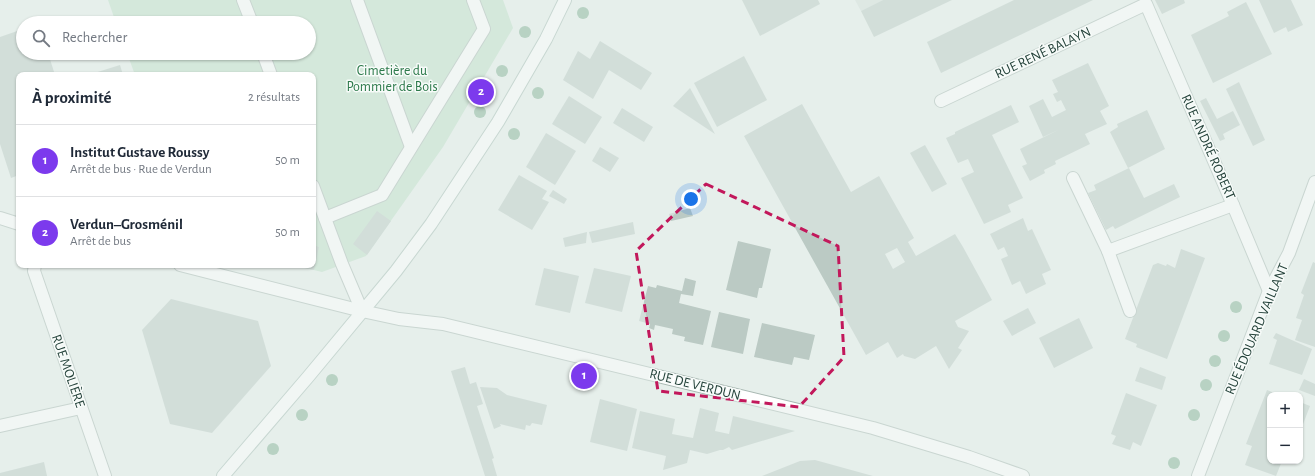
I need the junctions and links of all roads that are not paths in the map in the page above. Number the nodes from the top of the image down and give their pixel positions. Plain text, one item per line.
1 (243, 0) edge
2 (357, 0) edge
3 (473, 0) edge
4 (565, 0) edge
5 (1146, 4) joint
6 (249, 16) edge
7 (266, 60) edge
8 (270, 72) edge
9 (941, 101) dead end
10 (411, 147) junction
11 (1073, 178) dead end
12 (1315, 182) edge
13 (316, 194) edge
14 (1234, 204) junction
15 (0, 218) edge
16 (325, 218) junction
17 (16, 223) edge
18 (1108, 251) junction
19 (34, 268) edge
20 (192, 268) edge
21 (1269, 291) junction
22 (362, 311) junction
23 (1130, 311) dead end
24 (81, 408) junction
25 (0, 426) edge
26 (105, 476) edge
27 (223, 476) edge
28 (1023, 476) edge
29 (1198, 476) edge

1 - 6 street
2 - 10 street
3 - 10 street
4 - 22 street
5 - 9 street, RUE RENÉ BALAYN
5 - 14 street, RUE ANDRÉ ROBERT
7 - 8 street
10 - 16 street
11 - 18 street
12 - 21 street, RUE ÉDOUARD VAILLANT
13 - 16 street
14 - 18 street
14 - 21 street, RUE ANDRÉ ROBERT
15 - 17 street
16 - 22 street
18 - 23 street
19 - 24 street, RUE MOLIÈRE
20 - 22 street, RUE DE VERDUN
21 - 29 street, RUE ÉDOUARD VAILLANT
22 - 27 street
22 - 28 street, RUE DE VERDUN
24 - 25 street
24 - 26 street, RUE MOLIÈRE

